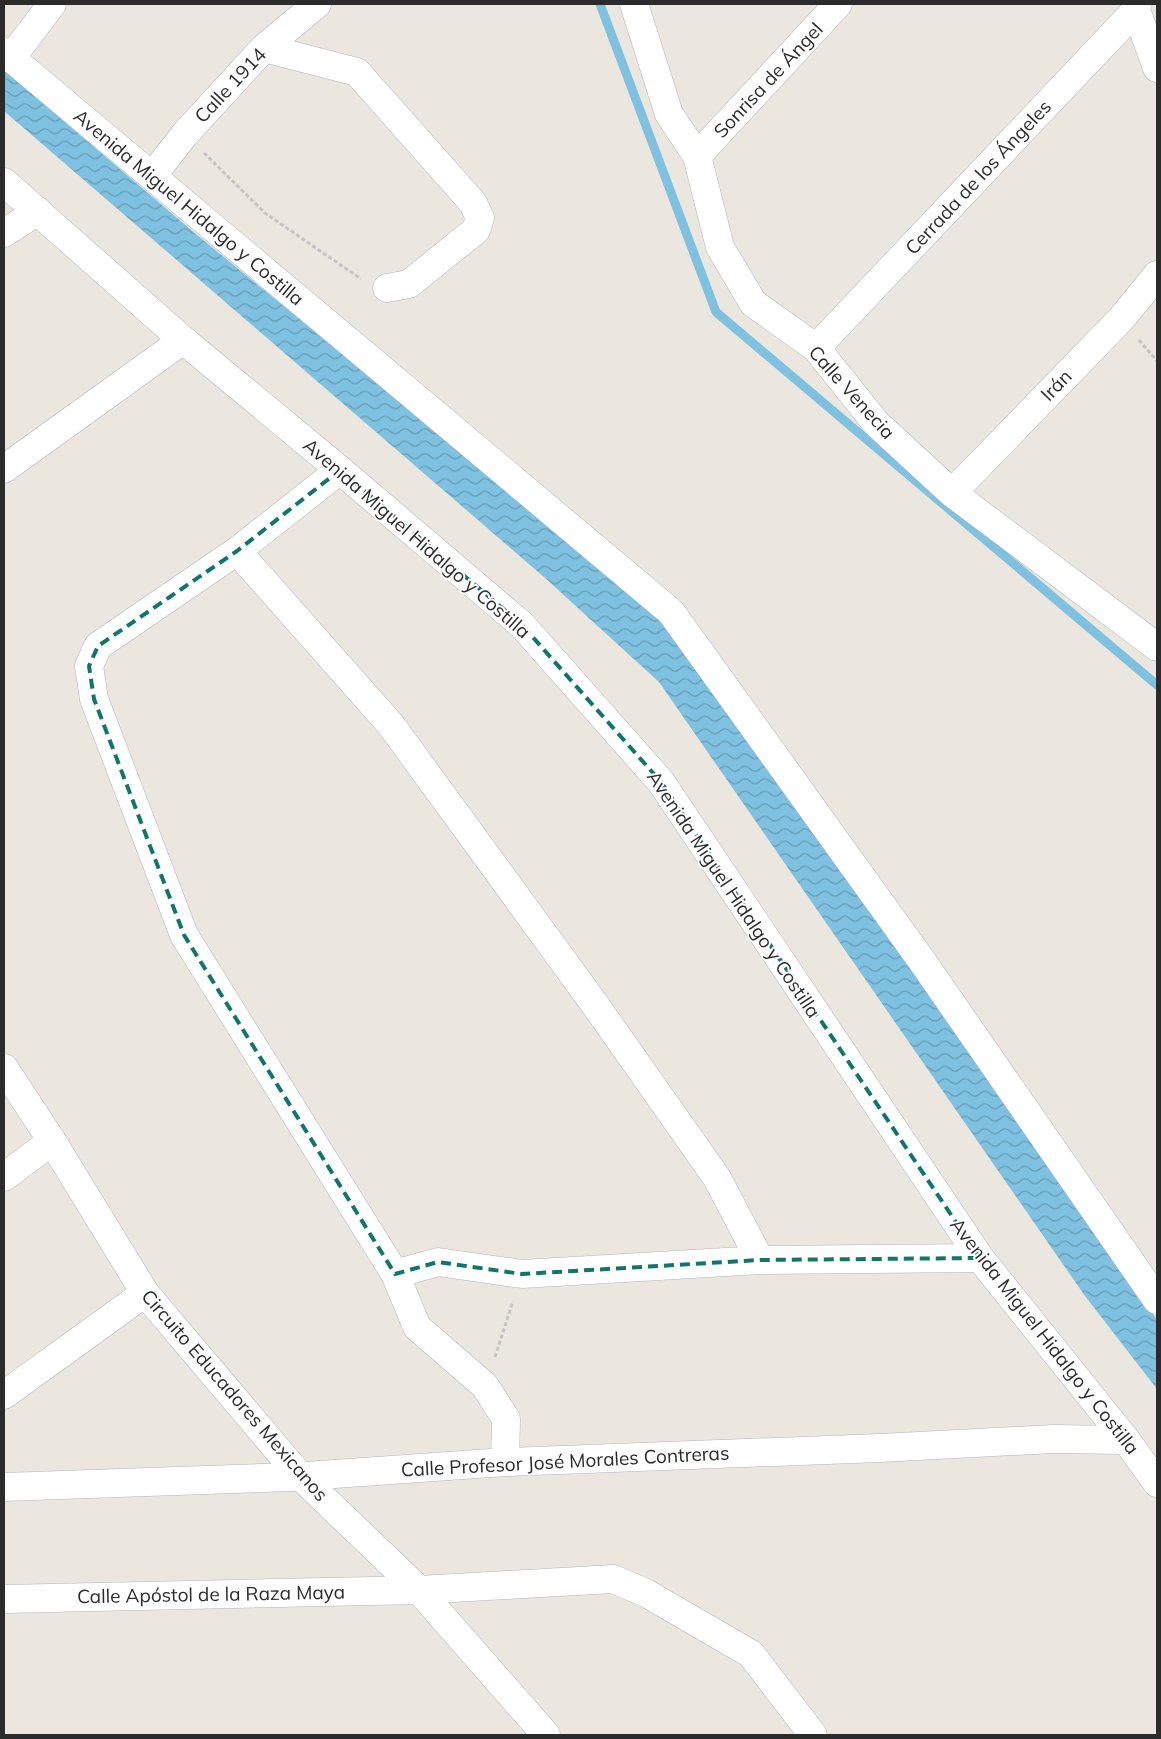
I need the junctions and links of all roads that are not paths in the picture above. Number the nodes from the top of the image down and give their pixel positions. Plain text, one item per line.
1 (52, 4) edge
2 (317, 4) edge
3 (634, 4) edge
4 (838, 4) edge
5 (1137, 7) edge
6 (264, 48) junction
7 (8, 55) edge
8 (1157, 68) edge
9 (697, 156) junction
10 (153, 176) junction
11 (4, 182) edge
12 (38, 211) junction
13 (4, 234) edge
14 (1157, 275) edge
15 (387, 288) road end
16 (183, 340) junction
17 (816, 348) junction
18 (4, 469) edge
19 (340, 470) junction
20 (952, 493) junction
21 (237, 551) junction
22 (1157, 647) edge
23 (4, 1068) edge
24 (52, 1142) junction
25 (4, 1177) edge
26 (980, 1258) junction
27 (760, 1260) junction
28 (395, 1274) junction
29 (144, 1293) junction
30 (1157, 1300) edge
31 (4, 1395) edge
32 (1126, 1440) junction
33 (505, 1462) junction
34 (300, 1476) junction
35 (1157, 1483) edge
36 (4, 1487) edge
37 (419, 1590) junction
38 (4, 1599) edge
39 (546, 1735) edge
40 (813, 1735) edge

1 - 7 street
2 - 6 street, Calle 1914
3 - 9 street, Calle Venecia
4 - 9 street, Sonrisa de Ángel
5 - 8 street
5 - 17 street, Cerrada de los Ángeles
6 - 10 street, Calle 1914
6 - 15 street
7 - 10 street, Avenida Miguel Hidalgo y Costilla
9 - 17 street, Calle Venecia
10 - 30 street, Avenida Miguel Hidalgo y Costilla
11 - 12 street, Avenida Miguel Hidalgo y Costilla
12 - 13 street
12 - 16 street, Avenida Miguel Hidalgo y Costilla
14 - 20 street, Irán
16 - 18 street
16 - 19 street, Avenida Miguel Hidalgo y Costilla
17 - 20 street, Calle Venecia
19 - 21 street
19 - 26 street, Avenida Miguel Hidalgo y Costilla
20 - 22 street, Calle Venecia
21 - 27 street
21 - 28 street
23 - 24 street, Circuito Educadores Mexicanos
24 - 25 street
24 - 29 street, Circuito Educadores Mexicanos
26 - 27 street
26 - 32 street, Avenida Miguel Hidalgo y Costilla
27 - 28 street
28 - 33 street
29 - 31 street
29 - 34 street, Circuito Educadores Mexicanos
32 - 33 street, Calle Profesor José Morales Contreras
32 - 35 street, Avenida Miguel Hidalgo y Costilla
33 - 34 street, Calle Profesor José Morales Contreras
34 - 36 street, Calle Profesor José Morales Contreras
34 - 37 street, Circuito Educadores Mexicanos
37 - 38 street, Calle Apóstol de la Raza Maya
37 - 39 street, Circuito Educadores Mexicanos
37 - 40 street, Calle Apóstol de la Raza Maya

